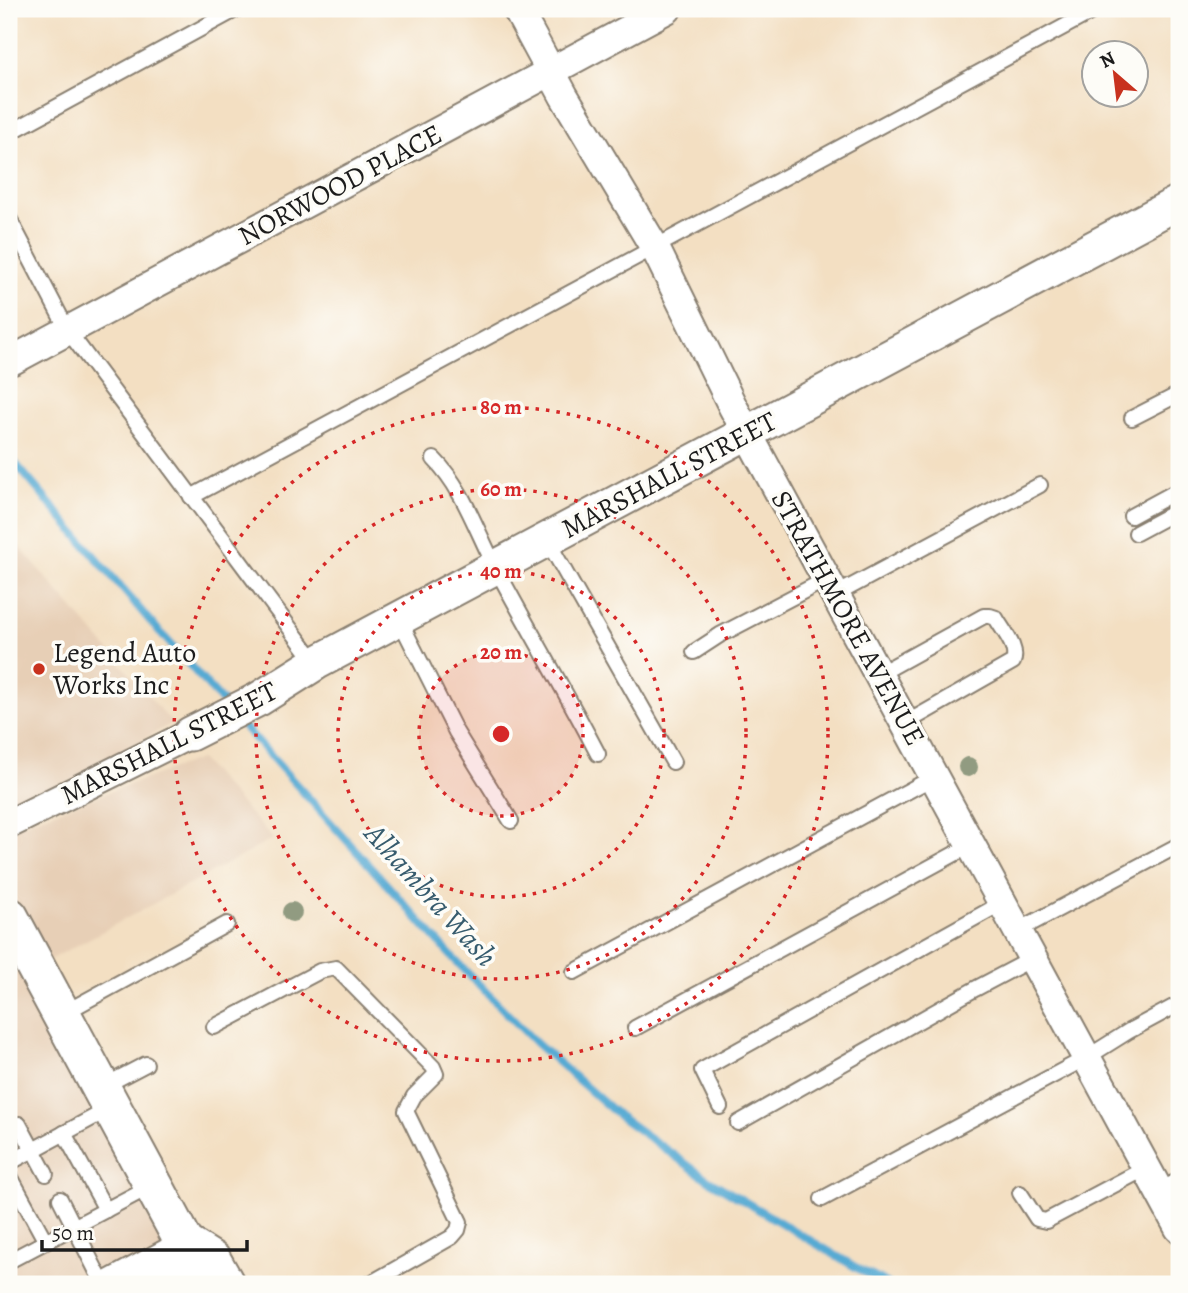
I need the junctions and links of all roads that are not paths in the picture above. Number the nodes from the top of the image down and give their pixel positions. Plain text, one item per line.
1 (237, 9) edge
2 (517, 9) edge
3 (667, 9) edge
4 (1097, 9) edge
5 (551, 71) junction
6 (9, 133) edge
7 (1179, 202) edge
8 (9, 218) edge
9 (655, 248) junction
10 (68, 331) junction
11 (13, 360) dead end
12 (1179, 394) edge
13 (1132, 418) dead end
14 (747, 433) junction
15 (434, 459) dead end
16 (1040, 485) dead end
17 (1179, 490) edge
18 (191, 497) junction
19 (1179, 510) edge
20 (1131, 516) dead end
21 (1136, 533) dead end
22 (547, 540) junction
23 (496, 568) junction
24 (831, 587) junction
25 (399, 619) junction
26 (694, 652) dead end
27 (316, 663) junction
28 (879, 674) junction
29 (906, 723) junction
30 (190, 734) joint
31 (598, 754) dead end
32 (673, 762) dead end
33 (934, 777) junction
34 (510, 821) dead end
35 (9, 824) edge
36 (971, 845) junction
37 (1179, 845) edge
38 (1002, 904) junction
39 (9, 917) edge
40 (227, 924) dead end
41 (1017, 932) junction
42 (1032, 958) junction
43 (574, 972) dead end
44 (1179, 1004) edge
45 (61, 1014) junction
46 (214, 1027) dead end
47 (635, 1028) dead end
48 (1086, 1058) junction
49 (146, 1064) dead end
50 (106, 1098) junction
51 (720, 1107) dead end
52 (738, 1123) dead end
53 (9, 1130) edge
54 (64, 1133) junction
55 (33, 1150) junction
56 (9, 1163) edge
57 (9, 1174) edge
58 (46, 1174) dead end
59 (1161, 1180) edge
60 (153, 1185) junction
61 (1020, 1193) dead end
62 (60, 1199) dead end
63 (822, 1199) dead end
64 (106, 1210) junction
65 (74, 1227) junction
66 (1179, 1228) edge
67 (46, 1242) junction
68 (185, 1244) junction
69 (9, 1261) edge
70 (103, 1284) edge
71 (111, 1284) edge
72 (178, 1284) edge
73 (225, 1284) edge
74 (369, 1284) edge

1 - 6 lane
2 - 5 street, STRATHMORE AVENUE
3 - 5 street, NORWOOD PLACE
4 - 9 lane
5 - 9 street, STRATHMORE AVENUE
5 - 10 street, NORWOOD PLACE
7 - 14 street, MARSHALL STREET
8 - 10 lane
9 - 14 street, STRATHMORE AVENUE
9 - 18 lane
10 - 11 street, NORWOOD PLACE
10 - 18 lane
12 - 13 lane
14 - 22 street, MARSHALL STREET
14 - 24 street, STRATHMORE AVENUE
15 - 23 lane
16 - 24 lane
17 - 20 lane
18 - 27 lane
19 - 21 lane
22 - 23 street, MARSHALL STREET
22 - 32 lane
23 - 25 street, MARSHALL STREET
23 - 31 lane
24 - 26 lane
24 - 28 street, STRATHMORE AVENUE
25 - 27 street, MARSHALL STREET
25 - 34 lane
27 - 30 street, MARSHALL STREET
28 - 29 street, STRATHMORE AVENUE
28 - 29 lane
29 - 33 street, STRATHMORE AVENUE
30 - 35 street, MARSHALL STREET
33 - 36 street, STRATHMORE AVENUE
33 - 43 lane
36 - 38 street, STRATHMORE AVENUE
36 - 47 lane
37 - 41 lane
38 - 41 street, STRATHMORE AVENUE
38 - 51 lane
39 - 45 main road
40 - 45 lane
41 - 42 street, STRATHMORE AVENUE
42 - 48 street, STRATHMORE AVENUE
42 - 52 lane
44 - 48 lane
45 - 50 main road
46 - 74 lane
48 - 59 street, STRATHMORE AVENUE
48 - 63 lane
49 - 50 lane
50 - 54 lane
50 - 60 main road
53 - 55 lane
54 - 55 lane
54 - 64 lane
55 - 56 lane
55 - 58 lane
57 - 67 lane
59 - 61 lane
59 - 66 street, STRATHMORE AVENUE
60 - 64 lane
60 - 68 main road
62 - 65 lane
64 - 65 lane
65 - 67 lane
65 - 70 lane
67 - 69 lane
68 - 71 street
68 - 72 main road
68 - 73 main road

